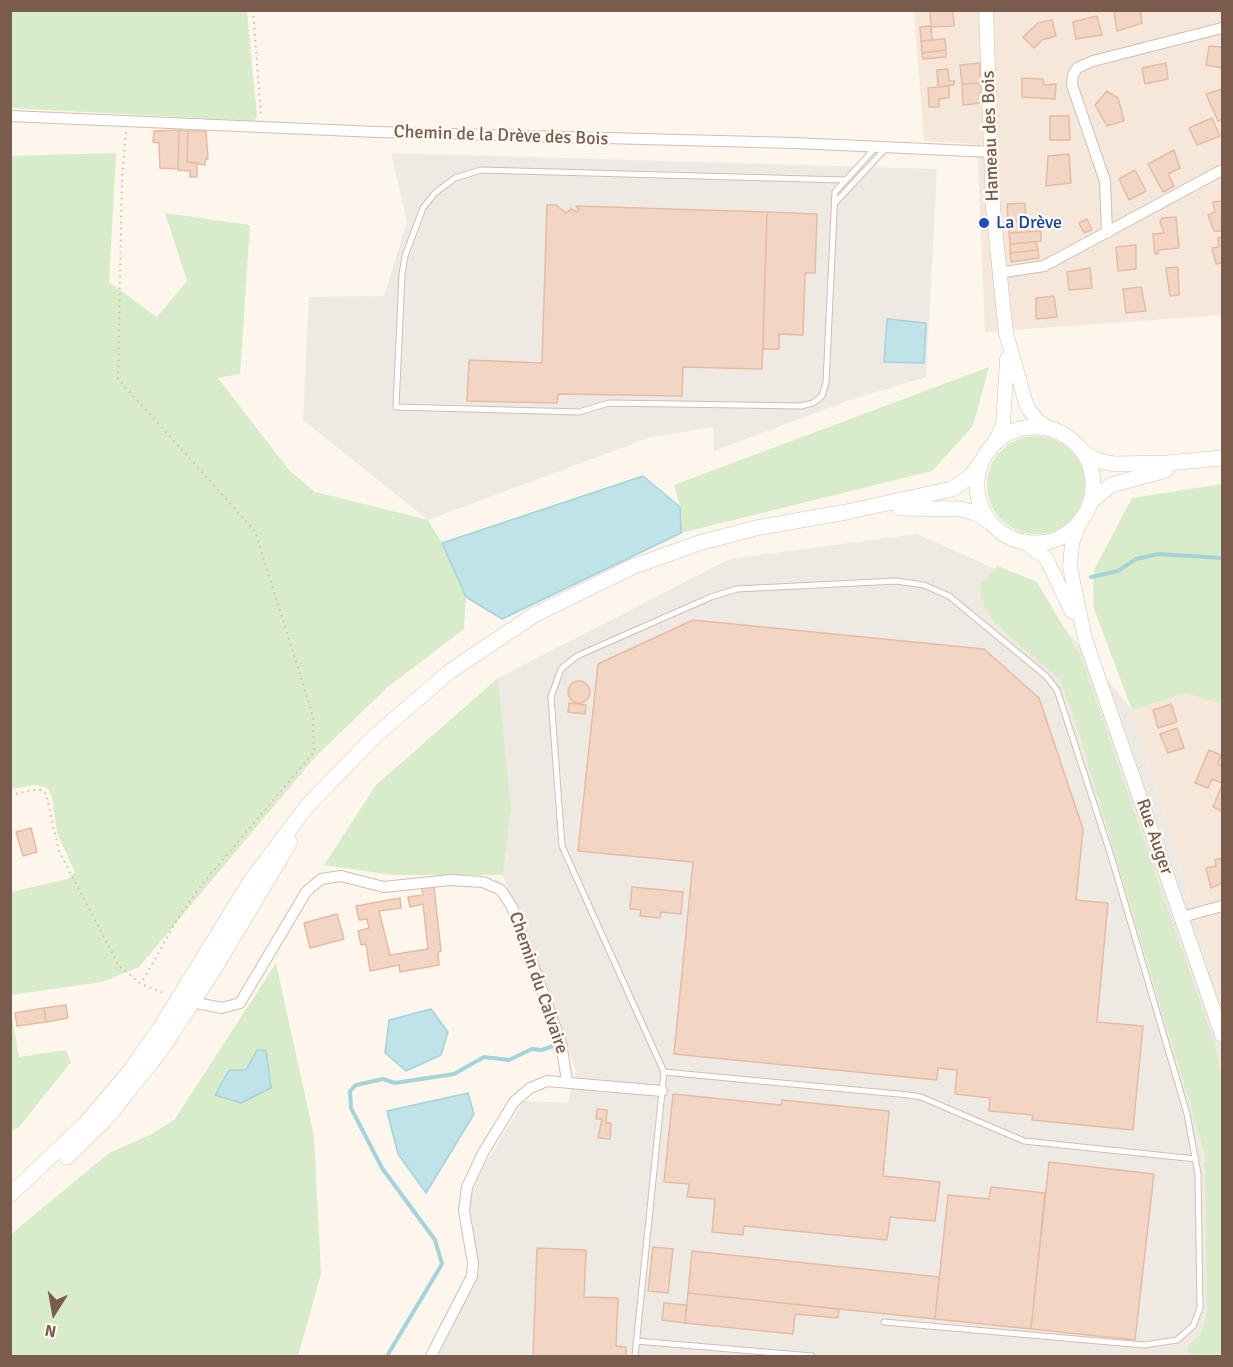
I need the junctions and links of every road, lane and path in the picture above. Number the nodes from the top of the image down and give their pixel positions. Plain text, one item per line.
1 (253, 10) edge
2 (986, 10) edge
3 (1222, 28) edge
4 (10, 116) edge
5 (127, 120) junction
6 (260, 127) junction
7 (880, 148) junction
8 (993, 152) junction
9 (1222, 170) edge
10 (845, 180) junction
11 (833, 205) junction
12 (1107, 233) junction
13 (998, 273) junction
14 (1006, 333) junction
15 (1050, 429) junction
16 (994, 444) junction
17 (1082, 452) junction
18 (1222, 458) edge
19 (1204, 461) junction
20 (981, 462) junction
21 (1090, 502) junction
22 (846, 512) junction
23 (1081, 520) junction
24 (992, 524) junction
25 (1023, 541) junction
26 (1084, 639) junction
27 (10, 795) edge
28 (1222, 906) edge
29 (1182, 917) junction
30 (141, 984) junction
31 (186, 1000) junction
32 (1222, 1035) edge
33 (663, 1072) junction
34 (567, 1081) junction
35 (662, 1091) junction
36 (1196, 1160) junction
37 (10, 1195) edge
38 (10, 1204) edge
39 (884, 1322) dead end
40 (636, 1341) junction
41 (759, 1354) edge
42 (431, 1356) edge
43 (635, 1356) edge
44 (812, 1356) edge

1 - 6 path
2 - 8 street, Hameau des Bois
3 - 12 street
4 - 5 street, Chemin de la Drève des Bois
5 - 6 street, Chemin de la Drève des Bois
5 - 30 path
6 - 7 street, Chemin de la Drève des Bois
7 - 8 street, Chemin de la Drève des Bois
7 - 10 lane
7 - 11 lane
8 - 13 street, Hameau des Bois
9 - 12 street
10 - 11 lane
10 - 11 lane
12 - 13 street
13 - 14 street, Hameau des Bois
14 - 15 street, Hameau des Bois
14 - 16 street, Hameau des Bois
15 - 16 main road
15 - 17 main road
16 - 20 main road
17 - 19 main road
17 - 21 main road
18 - 19 main road
19 - 21 main road
20 - 22 main road
20 - 24 main road
21 - 23 main road
22 - 24 main road
22 - 31 main road
23 - 25 main road
23 - 26 street, Rue Auger
24 - 25 main road
25 - 26 street, Rue Auger
26 - 29 street, Rue Auger
27 - 30 path
28 - 29 street
29 - 32 street, Rue Auger
30 - 31 path
31 - 34 street, Chemin du Calvaire
31 - 37 main road
31 - 38 main road
33 - 35 lane
33 - 36 lane
33 - 36 lane
34 - 35 street
34 - 42 street
35 - 40 lane
36 - 39 lane
40 - 41 lane
40 - 43 lane
41 - 44 lane

